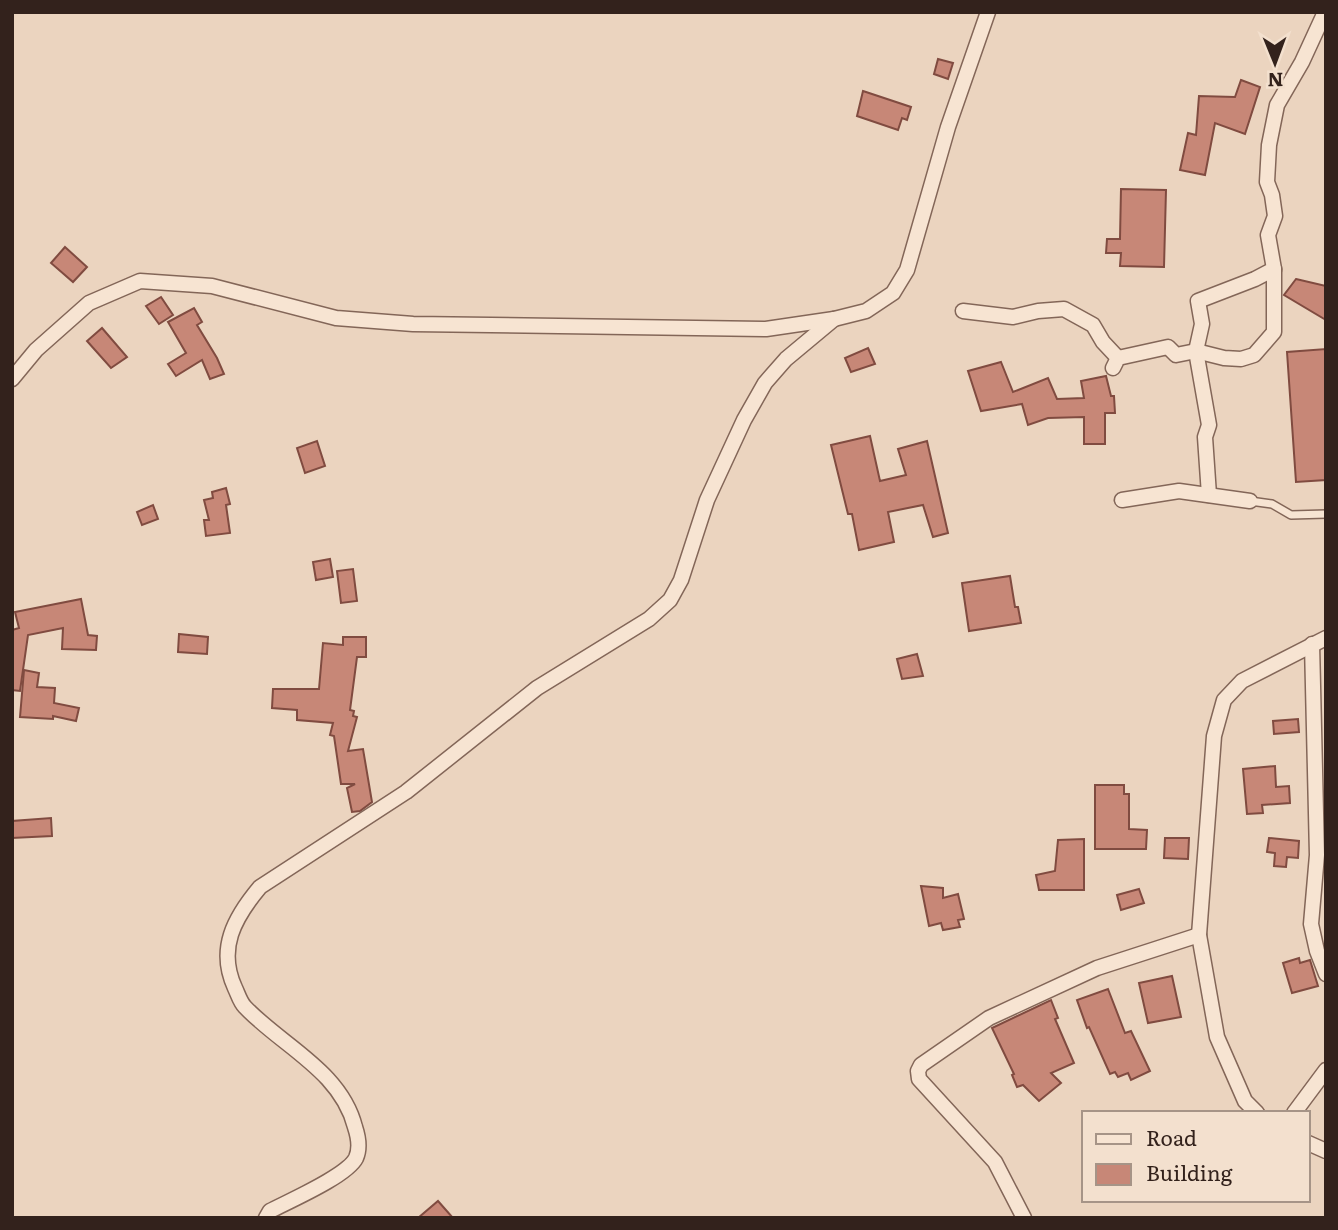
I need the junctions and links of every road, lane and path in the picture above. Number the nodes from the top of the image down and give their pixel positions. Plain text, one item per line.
1 (988, 12) edge
2 (1325, 12) edge
3 (1274, 269) junction
4 (963, 311) dead end
5 (834, 319) junction
6 (1196, 351) junction
7 (12, 379) edge
8 (1209, 495) junction
9 (1122, 500) dead end
10 (1250, 501) joint
11 (1326, 513) edge
12 (1319, 641) edge
13 (1199, 935) junction
14 (1326, 974) edge
15 (1326, 1070) edge
16 (1255, 1111) edge
17 (1295, 1111) edge
18 (1310, 1144) edge
19 (1326, 1151) edge
20 (266, 1218) edge
21 (1024, 1218) edge

1 - 5 street
2 - 3 street
3 - 6 street
3 - 6 street
4 - 6 street
5 - 7 street
5 - 20 street
6 - 8 street
8 - 9 street
8 - 10 street
10 - 11 lane
12 - 13 street
12 - 14 street
13 - 16 street
13 - 21 street
15 - 17 street
18 - 19 street

